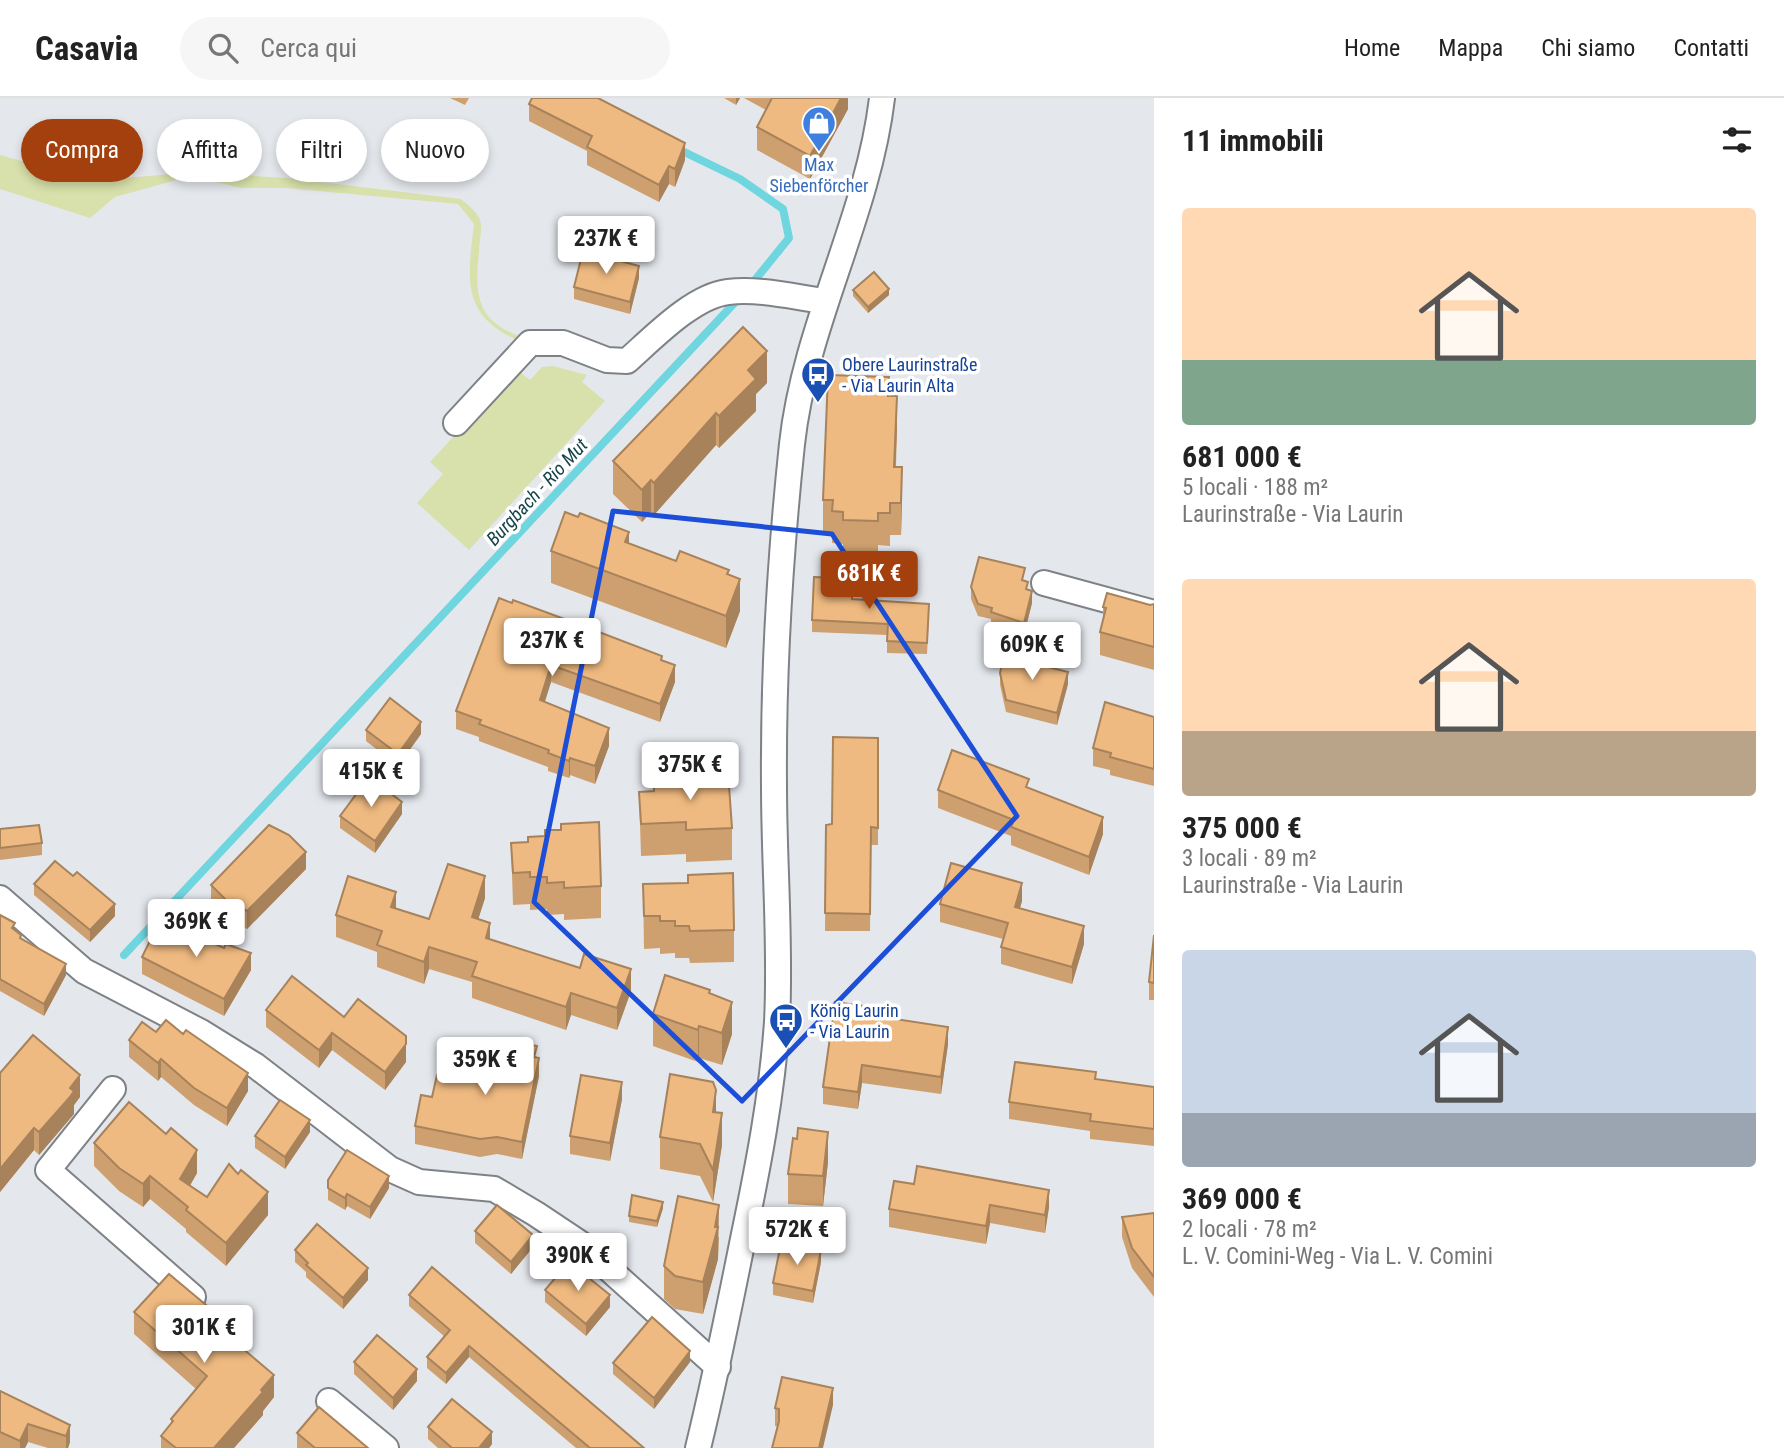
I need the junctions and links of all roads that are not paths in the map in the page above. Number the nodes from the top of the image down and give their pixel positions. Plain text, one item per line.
1 (882, 98) edge
2 (824, 301) junction
3 (456, 423) dead end
4 (1044, 583) dead end
5 (1154, 613) edge
6 (0, 898) edge
7 (113, 1089) dead end
8 (203, 1307) edge
9 (718, 1367) junction
10 (329, 1401) dead end
11 (386, 1448) edge
12 (698, 1448) edge

1 - 2 street
2 - 3 street
2 - 9 street
4 - 5 street
6 - 9 street
7 - 8 street
9 - 12 street
10 - 11 street

